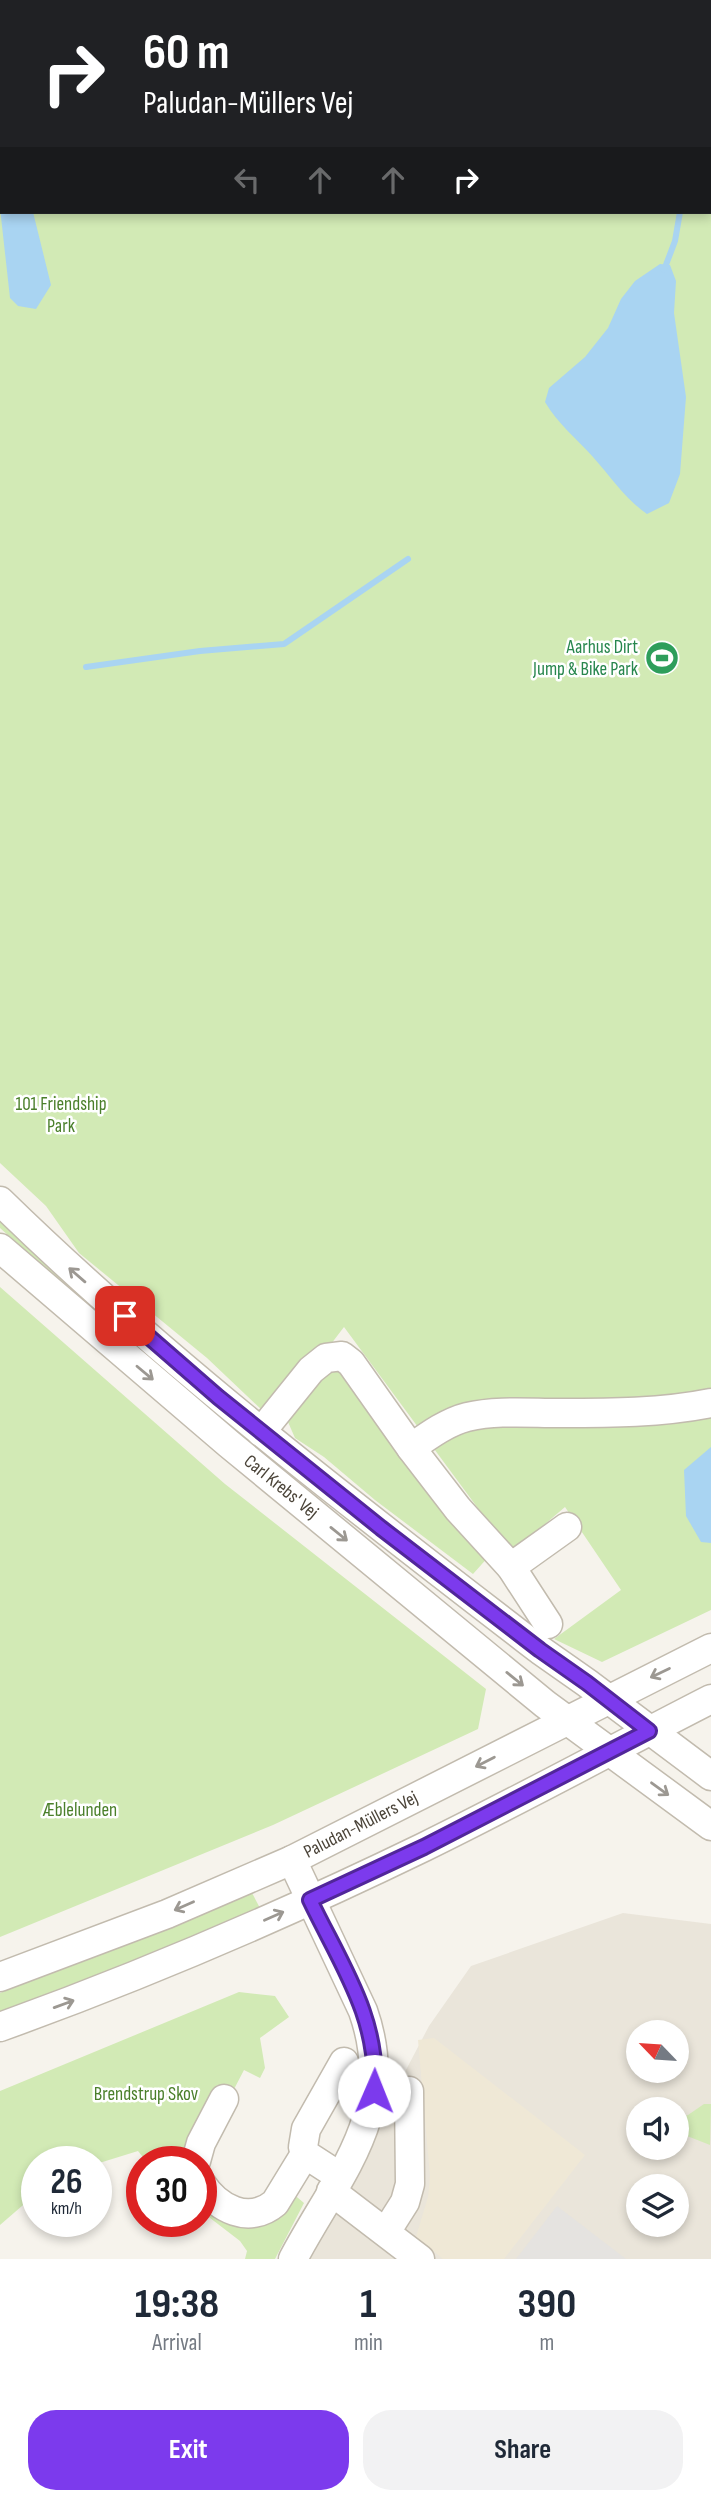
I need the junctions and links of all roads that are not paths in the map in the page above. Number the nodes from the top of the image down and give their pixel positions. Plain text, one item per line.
1 (0, 1201) edge
2 (0, 1248) edge
3 (711, 1404) edge
4 (261, 1433) junction
5 (411, 1448) junction
6 (567, 1527) dead end
7 (511, 1567) junction
8 (548, 1624) dead end
9 (711, 1648) edge
10 (608, 1699) junction
11 (711, 1699) edge
12 (568, 1720) junction
13 (649, 1731) junction
14 (608, 1752) junction
15 (711, 1776) edge
16 (711, 1826) edge
17 (292, 1860) junction
18 (310, 1900) junction
19 (0, 1977) edge
20 (0, 2027) edge
21 (344, 2062) dead end
22 (409, 2091) dead end
23 (224, 2099) dead end
24 (200, 2146) edge
25 (305, 2154) junction
26 (335, 2183) junction
27 (217, 2202) edge
28 (386, 2232) junction
29 (293, 2259) edge
30 (420, 2259) edge

4 -> 1 street, Carl Krebs' Vej
2 -> 12 street, Carl Krebs' Vej
3 - 5 street
4 - 5 street
4 - 10 street, Carl Krebs' Vej
5 - 7 street
6 - 7 street
7 - 8 street
9 -> 10 street, Paludan-Müllers Vej
10 - 12 street, Paludan-Müllers Vej
10 - 13 street, Carl Krebs' Vej
11 - 13 street
12 - 14 street, Carl Krebs' Vej
12 -> 17 street, Paludan-Müllers Vej
13 - 14 street
13 - 15 street, Carl Krebs' Vej
14 -> 16 street, Carl Krebs' Vej
14 - 18 street
17 - 18 street
17 -> 19 street, Paludan-Müllers Vej
20 -> 18 street
18 - 26 street
21 - 25 street
22 - 28 street
23 - 24 street
25 - 26 street
25 - 27 street
26 - 28 street
26 - 29 street
28 - 30 street

